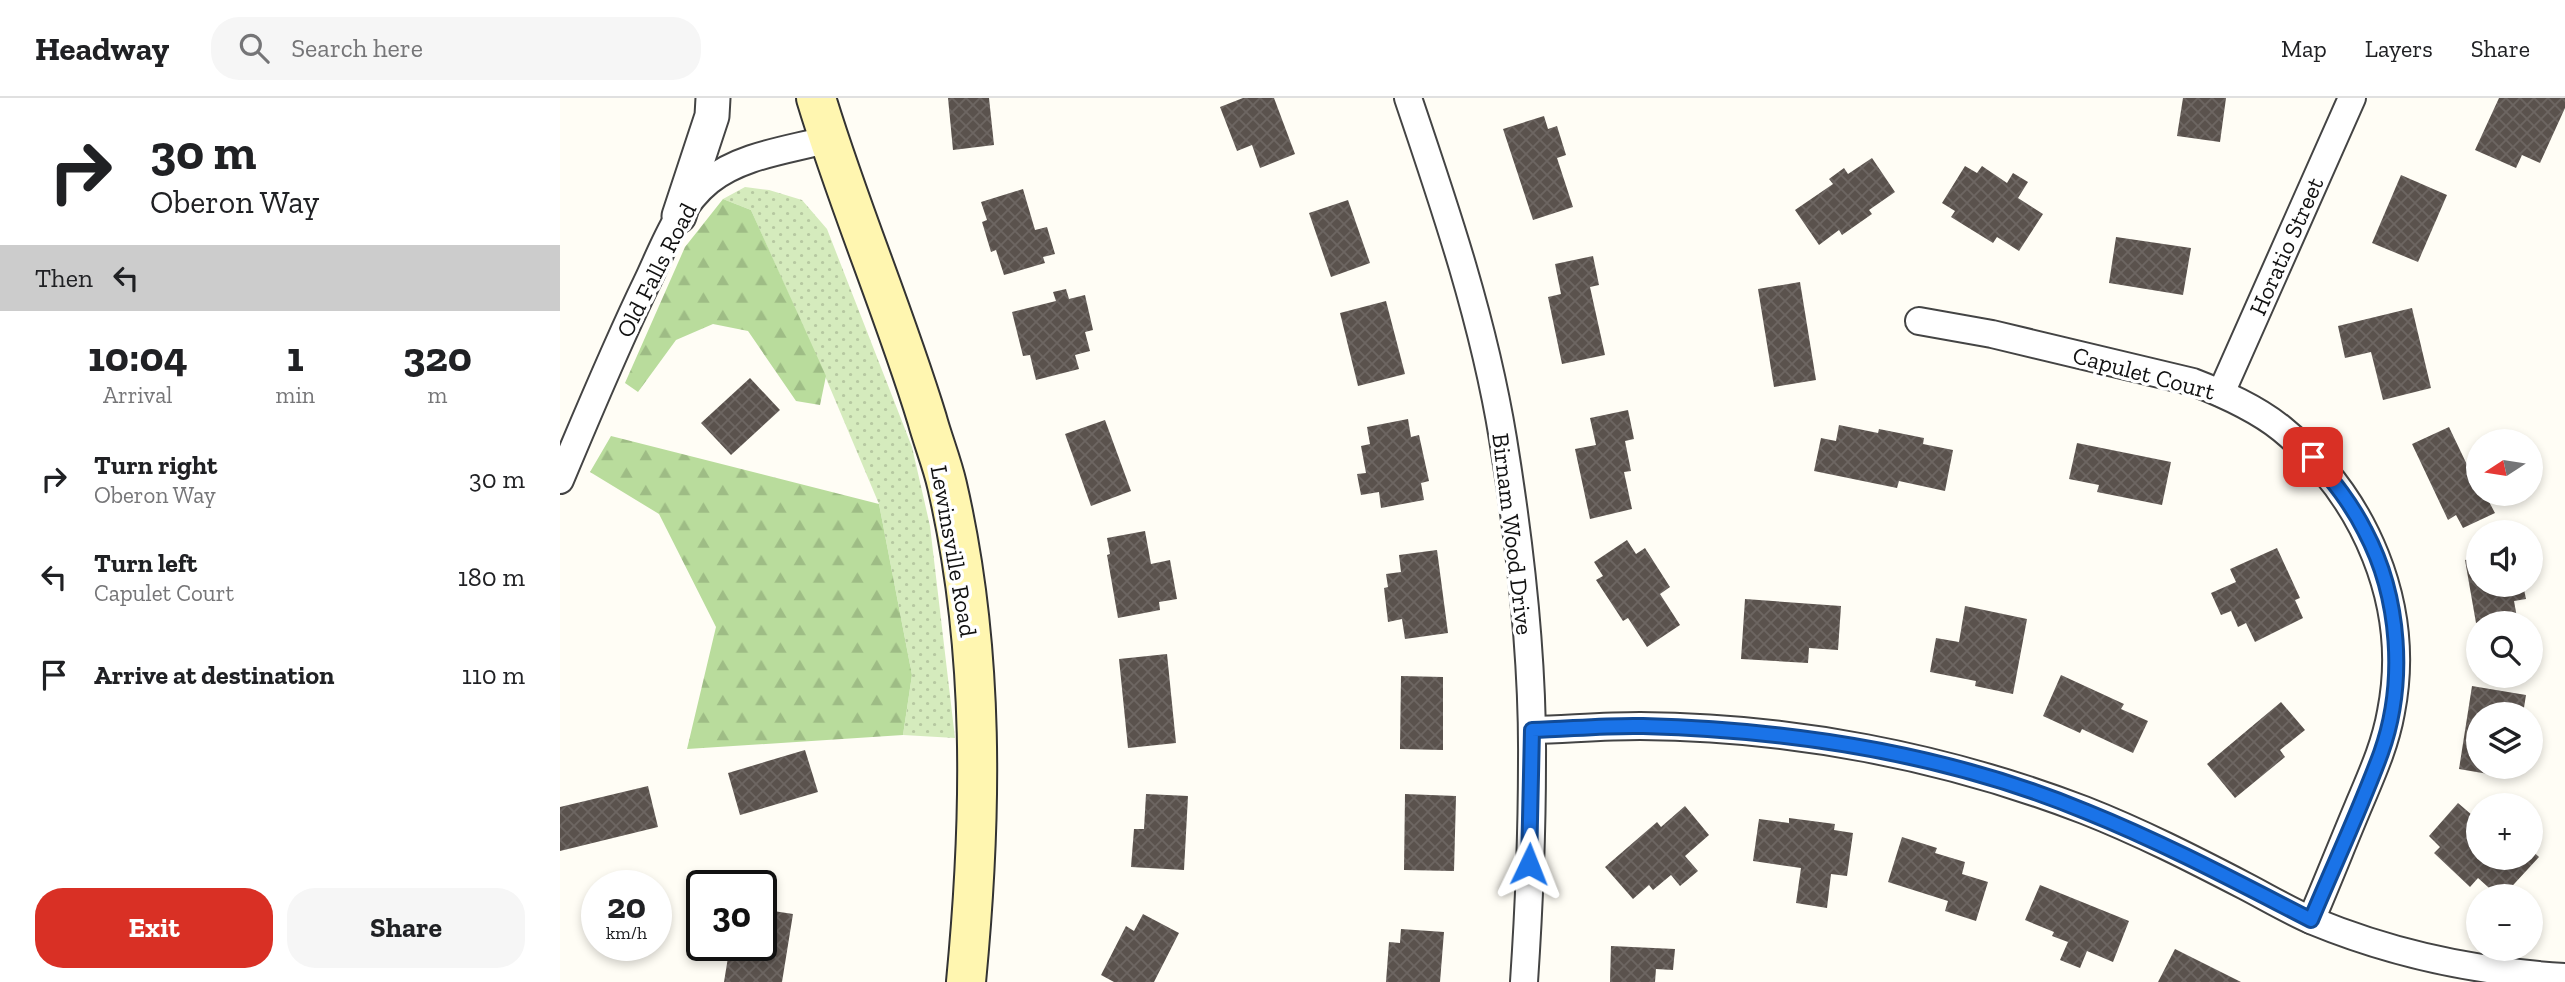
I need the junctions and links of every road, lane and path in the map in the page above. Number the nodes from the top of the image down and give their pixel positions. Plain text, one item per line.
1 (713, 98) edge
2 (816, 98) edge
3 (1408, 98) edge
4 (2352, 98) edge
5 (828, 139) junction
6 (679, 216) junction
7 (1919, 321) dead end
8 (2221, 393) junction
9 (563, 463) edge
10 (1532, 730) junction
11 (2311, 920) junction
12 (2565, 977) edge
13 (966, 982) edge
14 (1524, 982) edge

1 - 6 street
2 - 5 main road, Lewinsville Road
3 - 10 street, Birnam Wood Drive
4 - 8 street, Horatio Street
5 - 6 street, Old Falls Road
5 - 13 main road, Lewinsville Road
6 - 9 street, Old Falls Road
7 - 8 street, Capulet Court
8 - 11 street, Capulet Court
10 - 11 street
10 - 14 street, Birnam Wood Drive
11 - 12 street

